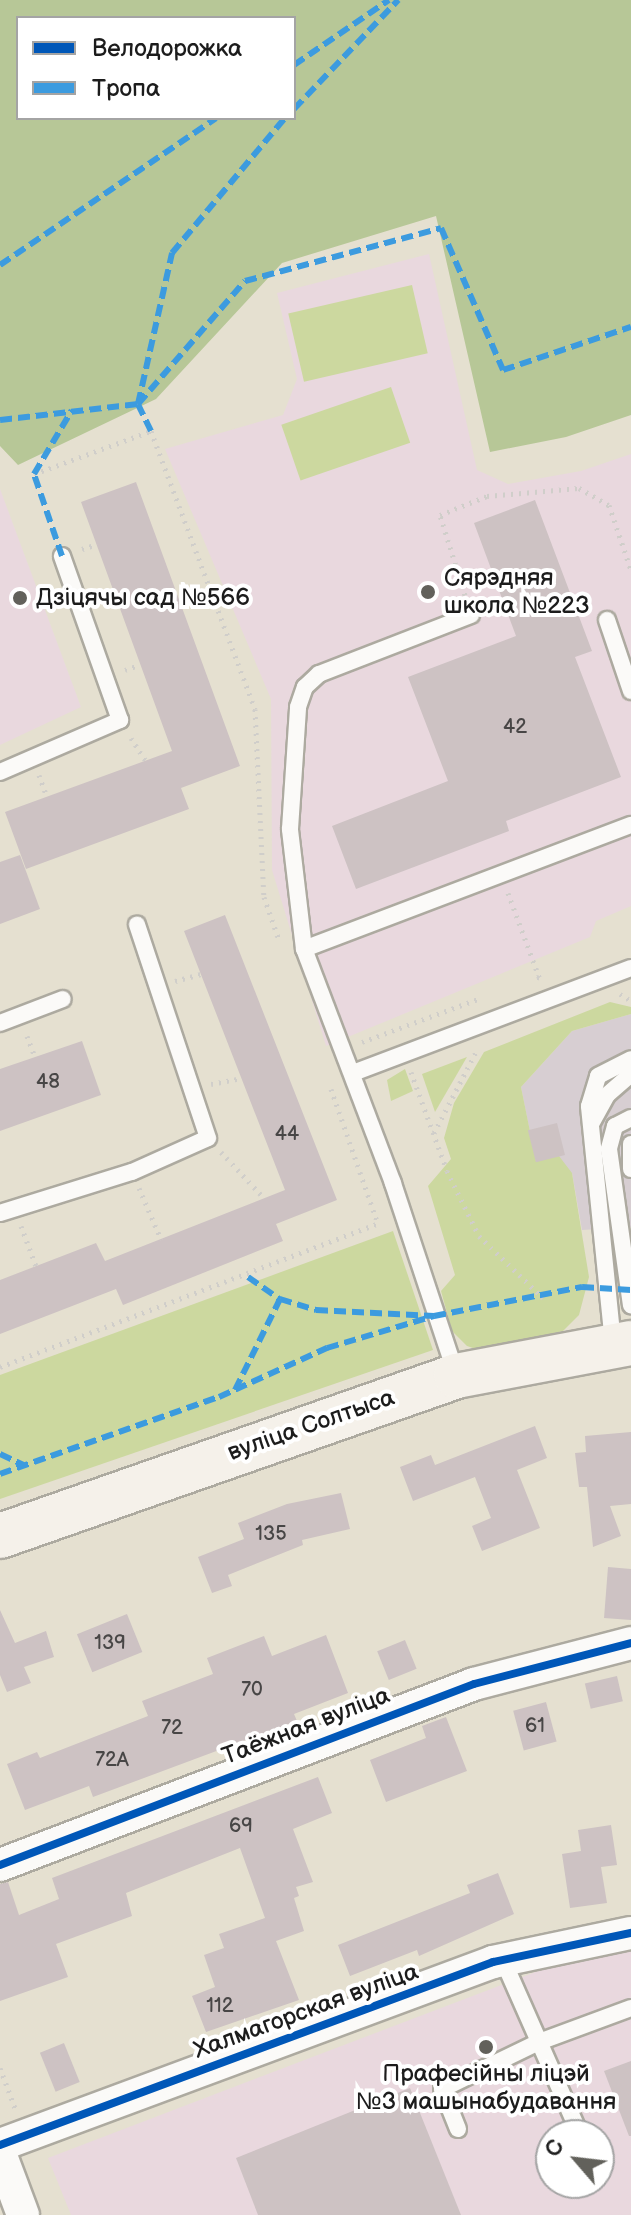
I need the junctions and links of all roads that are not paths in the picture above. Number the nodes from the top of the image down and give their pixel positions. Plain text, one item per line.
1 (62, 556) dead end
2 (471, 615) road end
3 (607, 620) dead end
4 (631, 691) edge
5 (0, 772) edge
6 (631, 825) edge
7 (137, 924) dead end
8 (304, 949) junction
9 (631, 968) edge
10 (63, 999) dead end
11 (0, 1023) edge
12 (631, 1059) edge
13 (353, 1073) junction
14 (631, 1074) edge
15 (631, 1111) edge
16 (631, 1118) edge
17 (591, 1124) junction
18 (615, 1126) junction
19 (631, 1144) edge
20 (631, 1169) edge
21 (7, 1210) edge
22 (631, 1305) edge
23 (622, 1344) edge
24 (456, 1376) junction
25 (0, 1536) edge
26 (631, 1643) edge
27 (0, 1865) edge
28 (631, 1933) edge
29 (503, 1960) junction
30 (631, 2008) edge
31 (539, 2042) junction
32 (573, 2119) edge
33 (458, 2129) dead end
34 (0, 2145) edge
35 (0, 2153) edge
36 (23, 2215) edge

1 - 5 lane
2 - 8 lane
3 - 4 lane
6 - 8 lane
7 - 21 lane
8 - 13 lane
9 - 13 lane
10 - 11 lane
12 - 17 lane
13 - 24 lane
14 - 17 lane
15 - 18 lane
16 - 18 lane
17 - 23 lane
18 - 22 lane
19 - 20 lane
23 - 24 main road, вуліца Солтыса
24 - 25 main road, вуліца Солтыса
26 - 27 street, Таёжная вуліца
28 - 29 street, Халмагорская вуліца
29 - 31 lane
29 - 34 street, Халмагорская вуліца
30 - 31 lane
31 - 32 lane
31 - 33 lane
35 - 36 street

